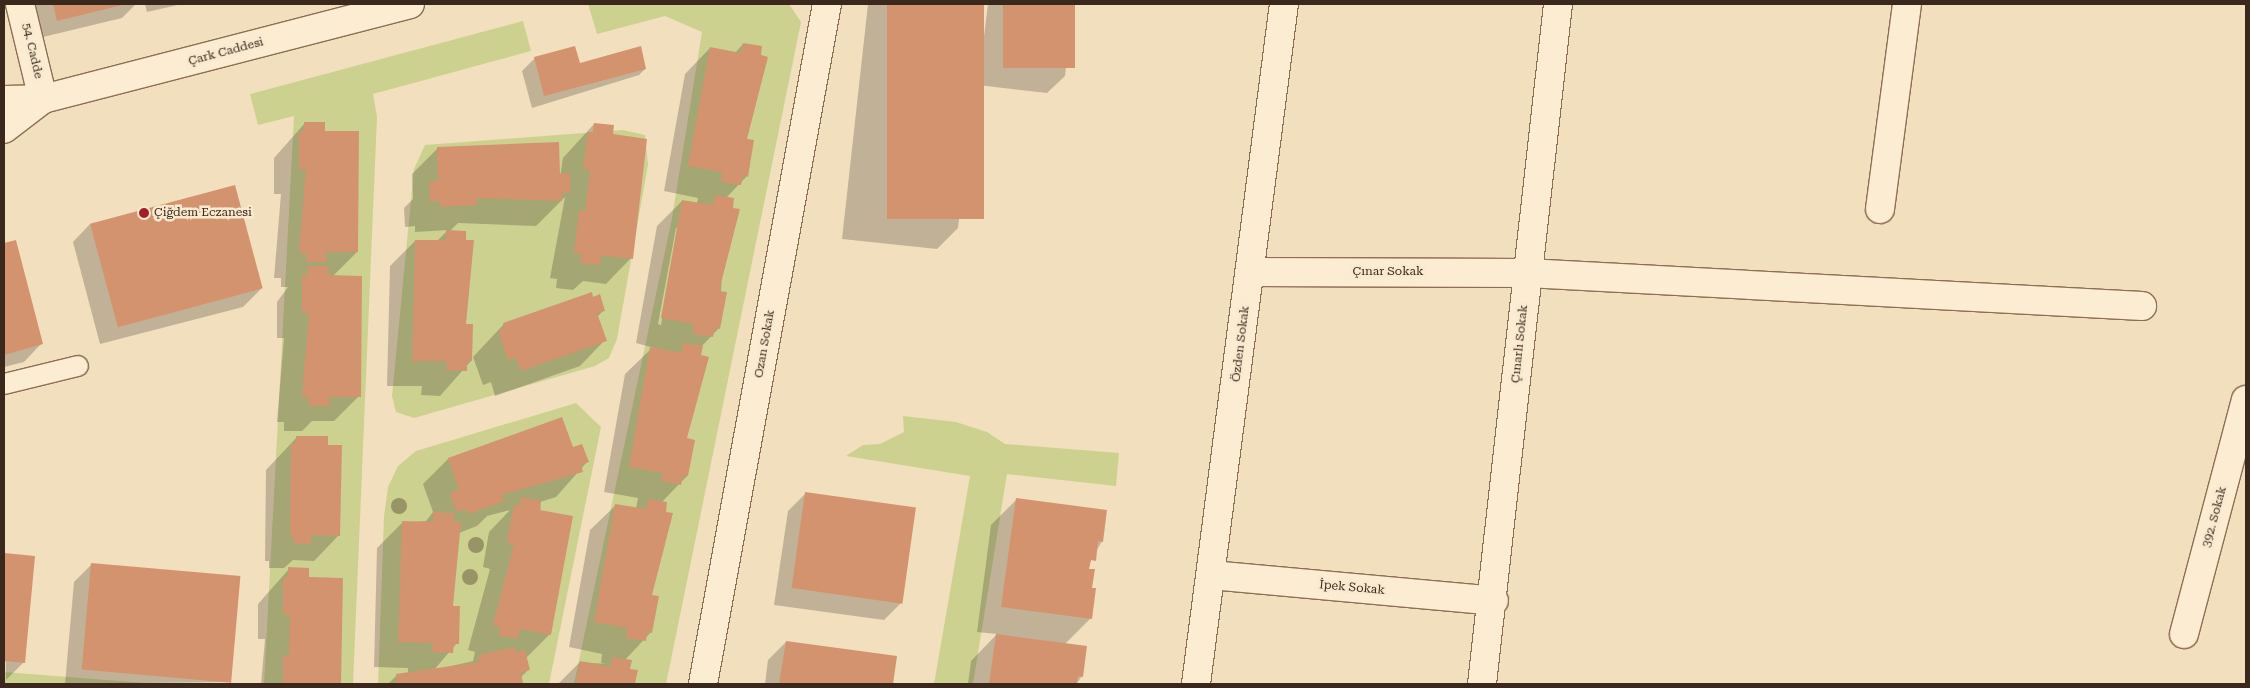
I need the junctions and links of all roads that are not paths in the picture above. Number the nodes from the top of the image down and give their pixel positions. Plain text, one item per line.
1 (20, 4) edge
2 (410, 4) edge
3 (827, 4) edge
4 (1284, 4) edge
5 (1558, 4) edge
6 (1907, 4) edge
7 (43, 99) junction
8 (4, 100) edge
9 (4, 129) edge
10 (1880, 209) dead end
11 (1250, 272) junction
12 (1527, 273) junction
13 (2142, 306) dead end
14 (78, 366) dead end
15 (4, 384) edge
16 (2246, 400) edge
17 (1211, 574) junction
18 (1494, 601) junction
19 (2184, 634) dead end
20 (702, 684) edge
21 (1196, 684) edge
22 (1482, 684) edge

1 - 7 street, 54. Cadde
2 - 7 street, Çark Caddesi
3 - 20 street, Ozan Sokak
4 - 11 street, Özden Sokak
5 - 12 street, Çınarlı Sokak
6 - 10 street
7 - 8 street, Çark Caddesi
7 - 9 street, Çark Caddesi
11 - 12 street, Çınar Sokak
11 - 17 street, Özden Sokak
12 - 13 street, Çınar Sokak
12 - 18 street, Çınarlı Sokak
14 - 15 lane
16 - 19 street, 392. Sokak
17 - 18 street, İpek Sokak
17 - 21 street, Özden Sokak
18 - 22 street, Çınarlı Sokak

